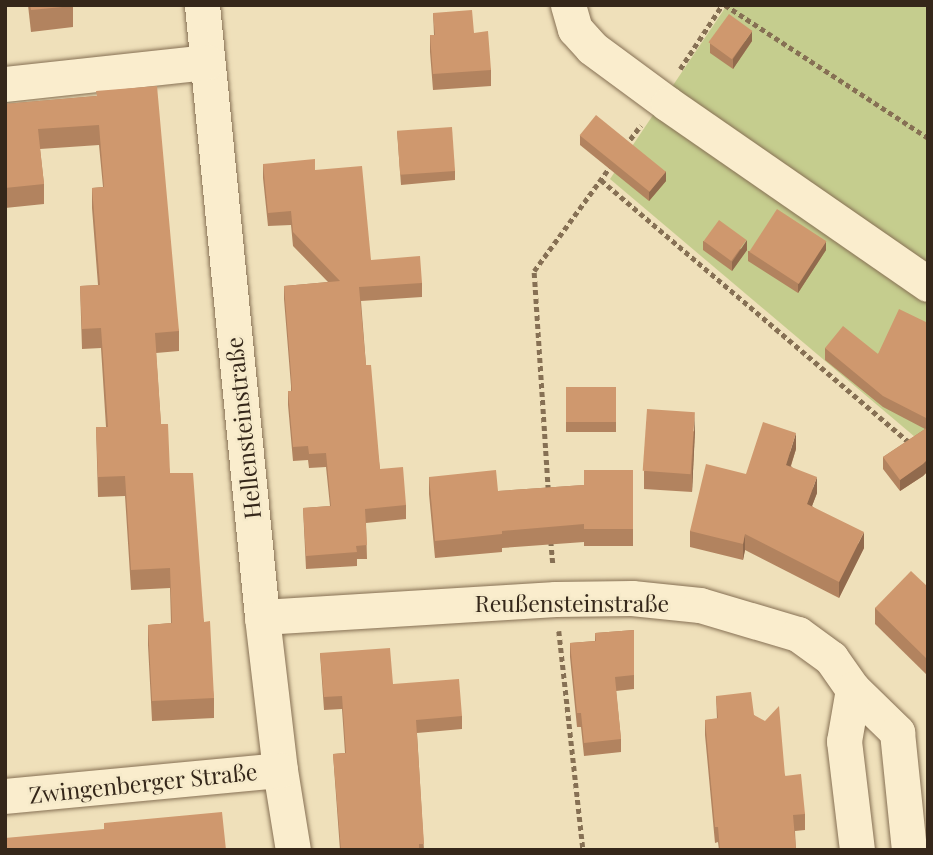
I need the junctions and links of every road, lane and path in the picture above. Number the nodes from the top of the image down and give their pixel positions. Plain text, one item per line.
1 (202, 5) edge
2 (568, 5) edge
3 (724, 5) edge
4 (208, 62) junction
5 (5, 84) edge
6 (660, 98) junction
7 (928, 138) edge
8 (623, 149) edge
9 (616, 159) edge
10 (601, 180) junction
11 (928, 284) edge
12 (915, 448) edge
13 (549, 500) edge
14 (551, 527) edge
15 (555, 599) junction
16 (262, 617) junction
17 (853, 689) junction
18 (280, 770) junction
19 (5, 796) edge
20 (293, 850) edge
21 (583, 850) edge
22 (857, 850) edge
23 (909, 850) edge

1 - 4 street, Hellensteinstraße
2 - 6 street
3 - 6 path
3 - 7 path
4 - 5 street
4 - 16 street, Hellensteinstraße
6 - 8 path
6 - 11 street
9 - 10 path
10 - 12 path
10 - 13 path
14 - 15 path
15 - 16 street, Reußensteinstraße
15 - 17 street, Reußensteinstraße
15 - 21 path
16 - 18 street, Hellensteinstraße
17 - 22 street
17 - 23 street, Reußensteinstraße
18 - 19 street, Zwingenberger Straße
18 - 20 street, Hellensteinstraße

